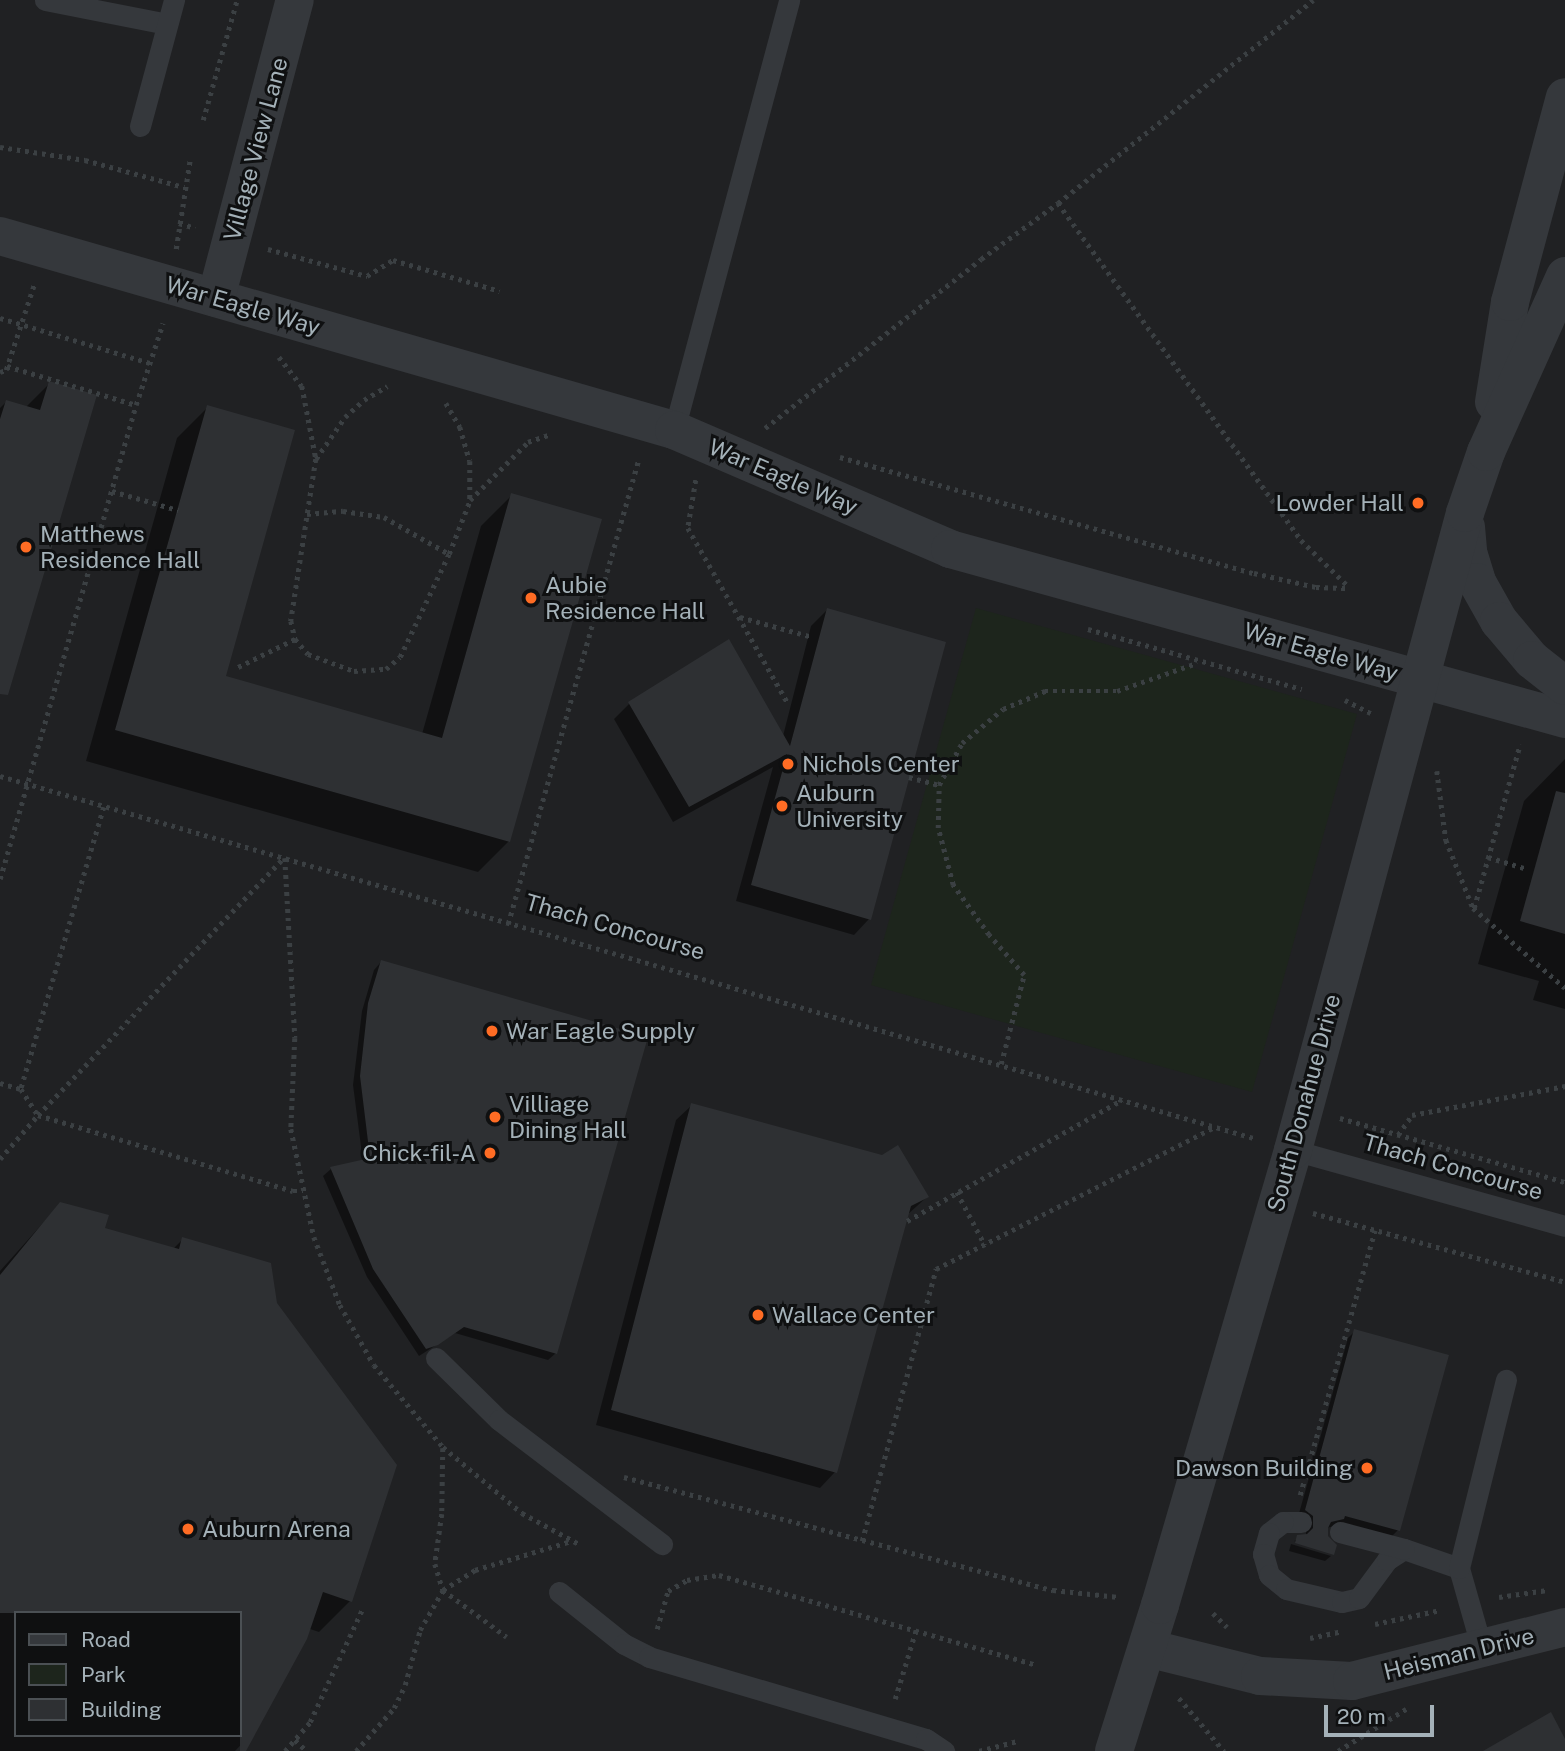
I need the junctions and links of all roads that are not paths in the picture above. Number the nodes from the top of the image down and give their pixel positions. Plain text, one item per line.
1 (45, 0) edge
2 (174, 0) edge
3 (295, 0) edge
4 (789, 0) edge
5 (167, 24) junction
6 (1565, 97) edge
7 (141, 126) dead end
8 (0, 236) edge
9 (1565, 276) edge
10 (216, 298) junction
11 (674, 430) junction
12 (1486, 452) junction
13 (1465, 513) junction
14 (1419, 679) junction
15 (1565, 686) edge
16 (1565, 719) edge
17 (1310, 1154) junction
18 (1565, 1226) edge
19 (436, 1358) dead end
20 (1506, 1380) dead end
21 (1299, 1513) road end
22 (1340, 1532) dead end
23 (662, 1544) dead end
24 (1404, 1549) junction
25 (1459, 1568) junction
26 (559, 1592) dead end
27 (1565, 1627) edge
28 (1147, 1648) junction
29 (1482, 1649) junction
30 (944, 1751) edge
31 (1114, 1751) edge

1 - 5 lane
2 - 5 lane
3 - 10 street, Village View Lane
4 - 11 lane
5 - 7 lane
6 - 12 street, South Donahue Drive
8 - 10 street, War Eagle Way
9 - 12 street, South Donahue Drive
10 - 11 street, War Eagle Way
11 - 14 street, War Eagle Way
12 - 13 street, South Donahue Drive
13 - 14 street, South Donahue Drive
13 - 15 street
14 - 16 street, War Eagle Way
14 - 17 street, South Donahue Drive
17 - 18 lane, Thach Concourse
17 - 28 street, South Donahue Drive
19 - 23 lane
20 - 25 lane
21 - 24 lane
22 - 24 lane
24 - 25 lane
25 - 29 lane
26 - 30 lane
27 - 29 street, Heisman Drive
28 - 29 street, Heisman Drive
28 - 31 street, South Donahue Drive

